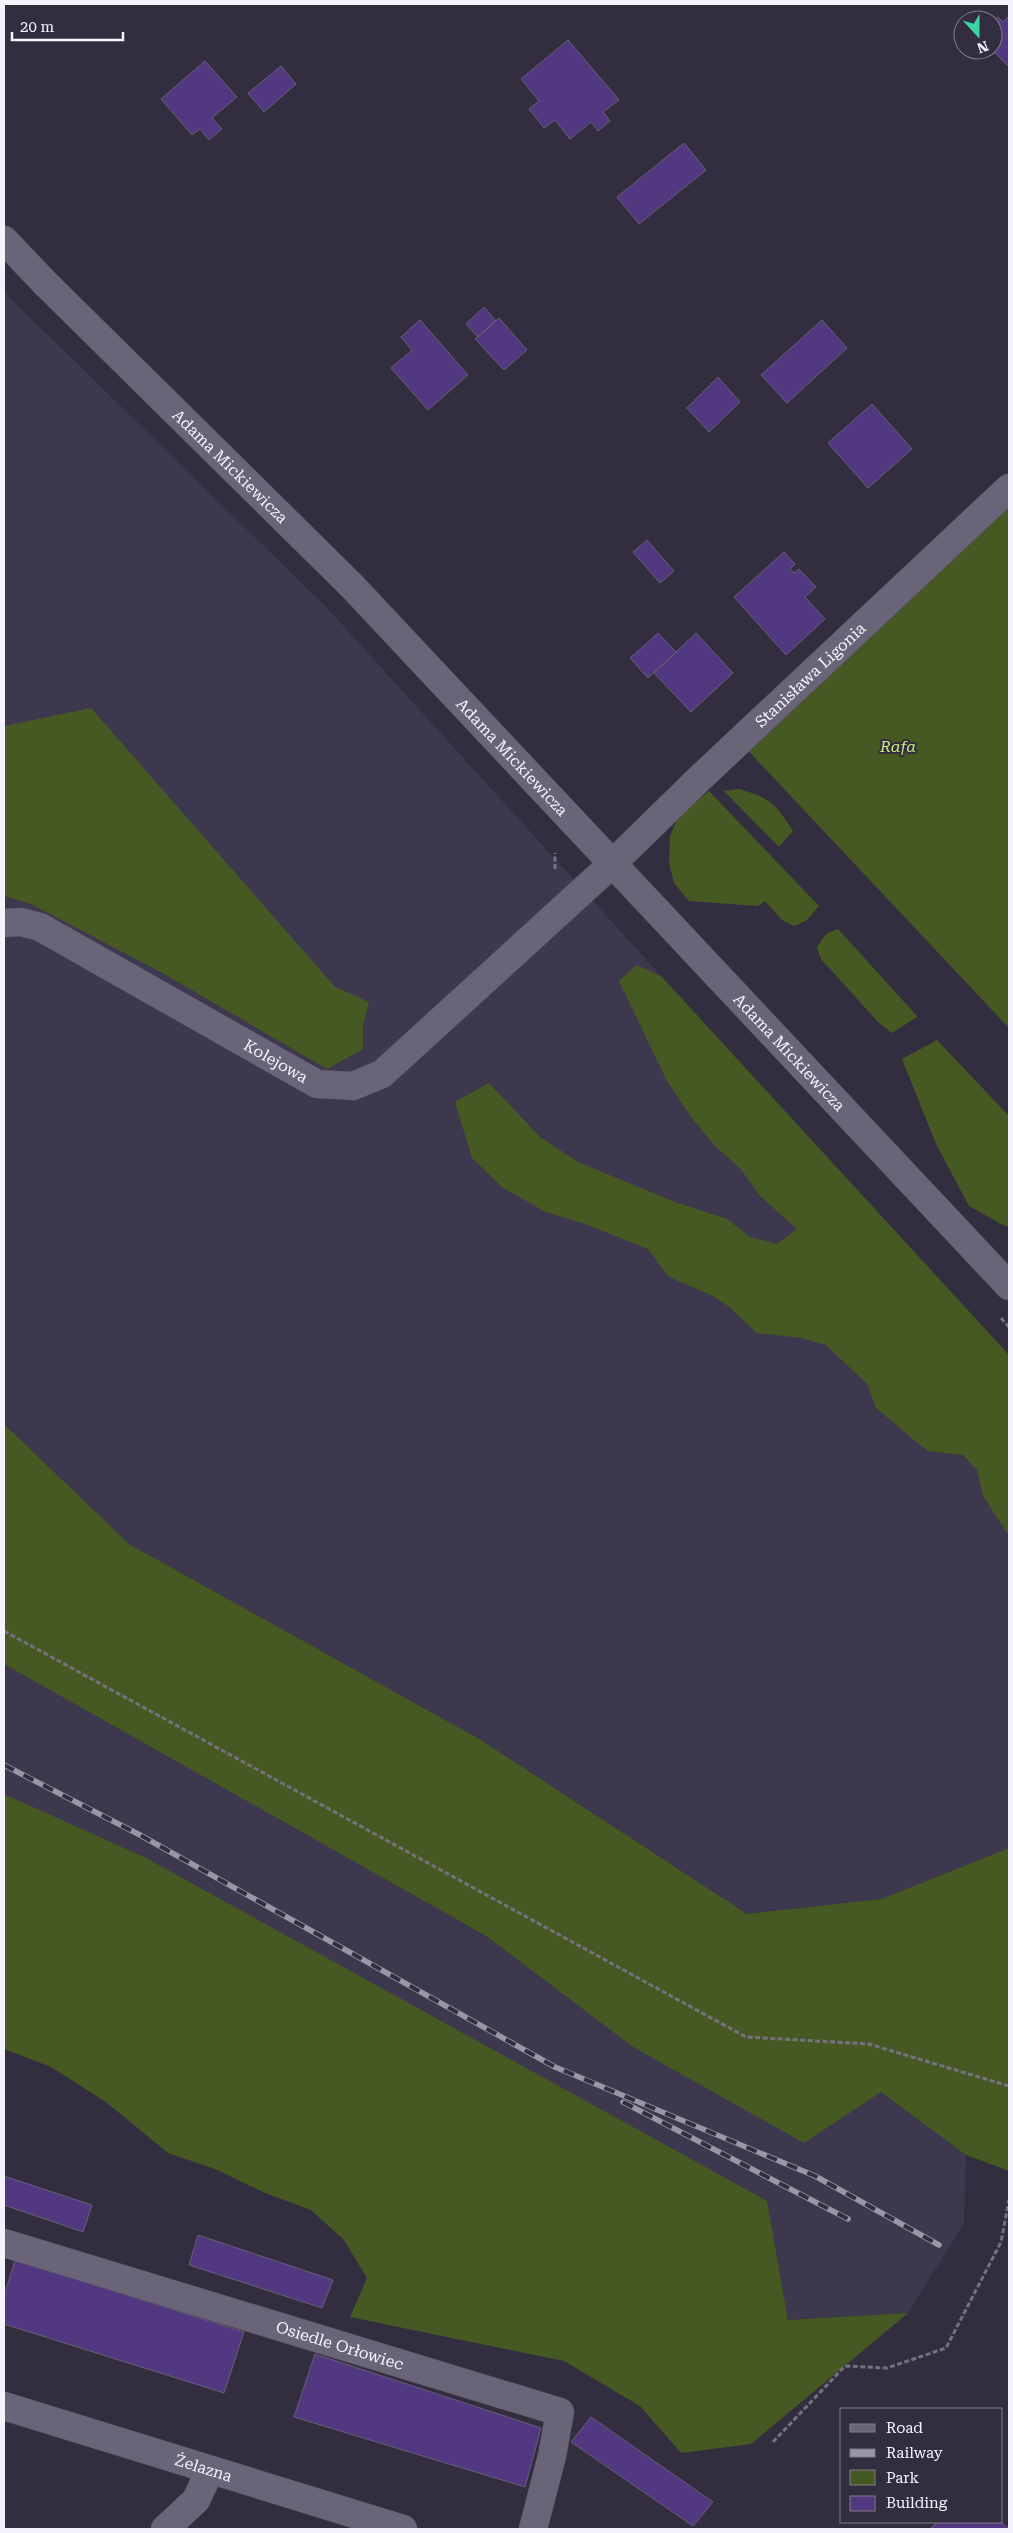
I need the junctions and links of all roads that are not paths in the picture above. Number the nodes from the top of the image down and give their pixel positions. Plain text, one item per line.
1 (4, 240) edge
2 (1009, 488) edge
3 (612, 864) junction
4 (4, 923) edge
5 (1009, 1286) edge
6 (4, 2243) edge
7 (4, 2406) edge
8 (210, 2470) junction
9 (165, 2529) edge
10 (403, 2529) edge
11 (533, 2529) edge

1 - 3 street, Adama Mickiewicza
2 - 3 street, Stanisława Ligonia
3 - 4 street, Kolejowa
3 - 5 street, Adama Mickiewicza
6 - 11 street, Osiedle Orłowiec
7 - 8 street, Żelazna
8 - 9 street
8 - 10 street, Żelazna

